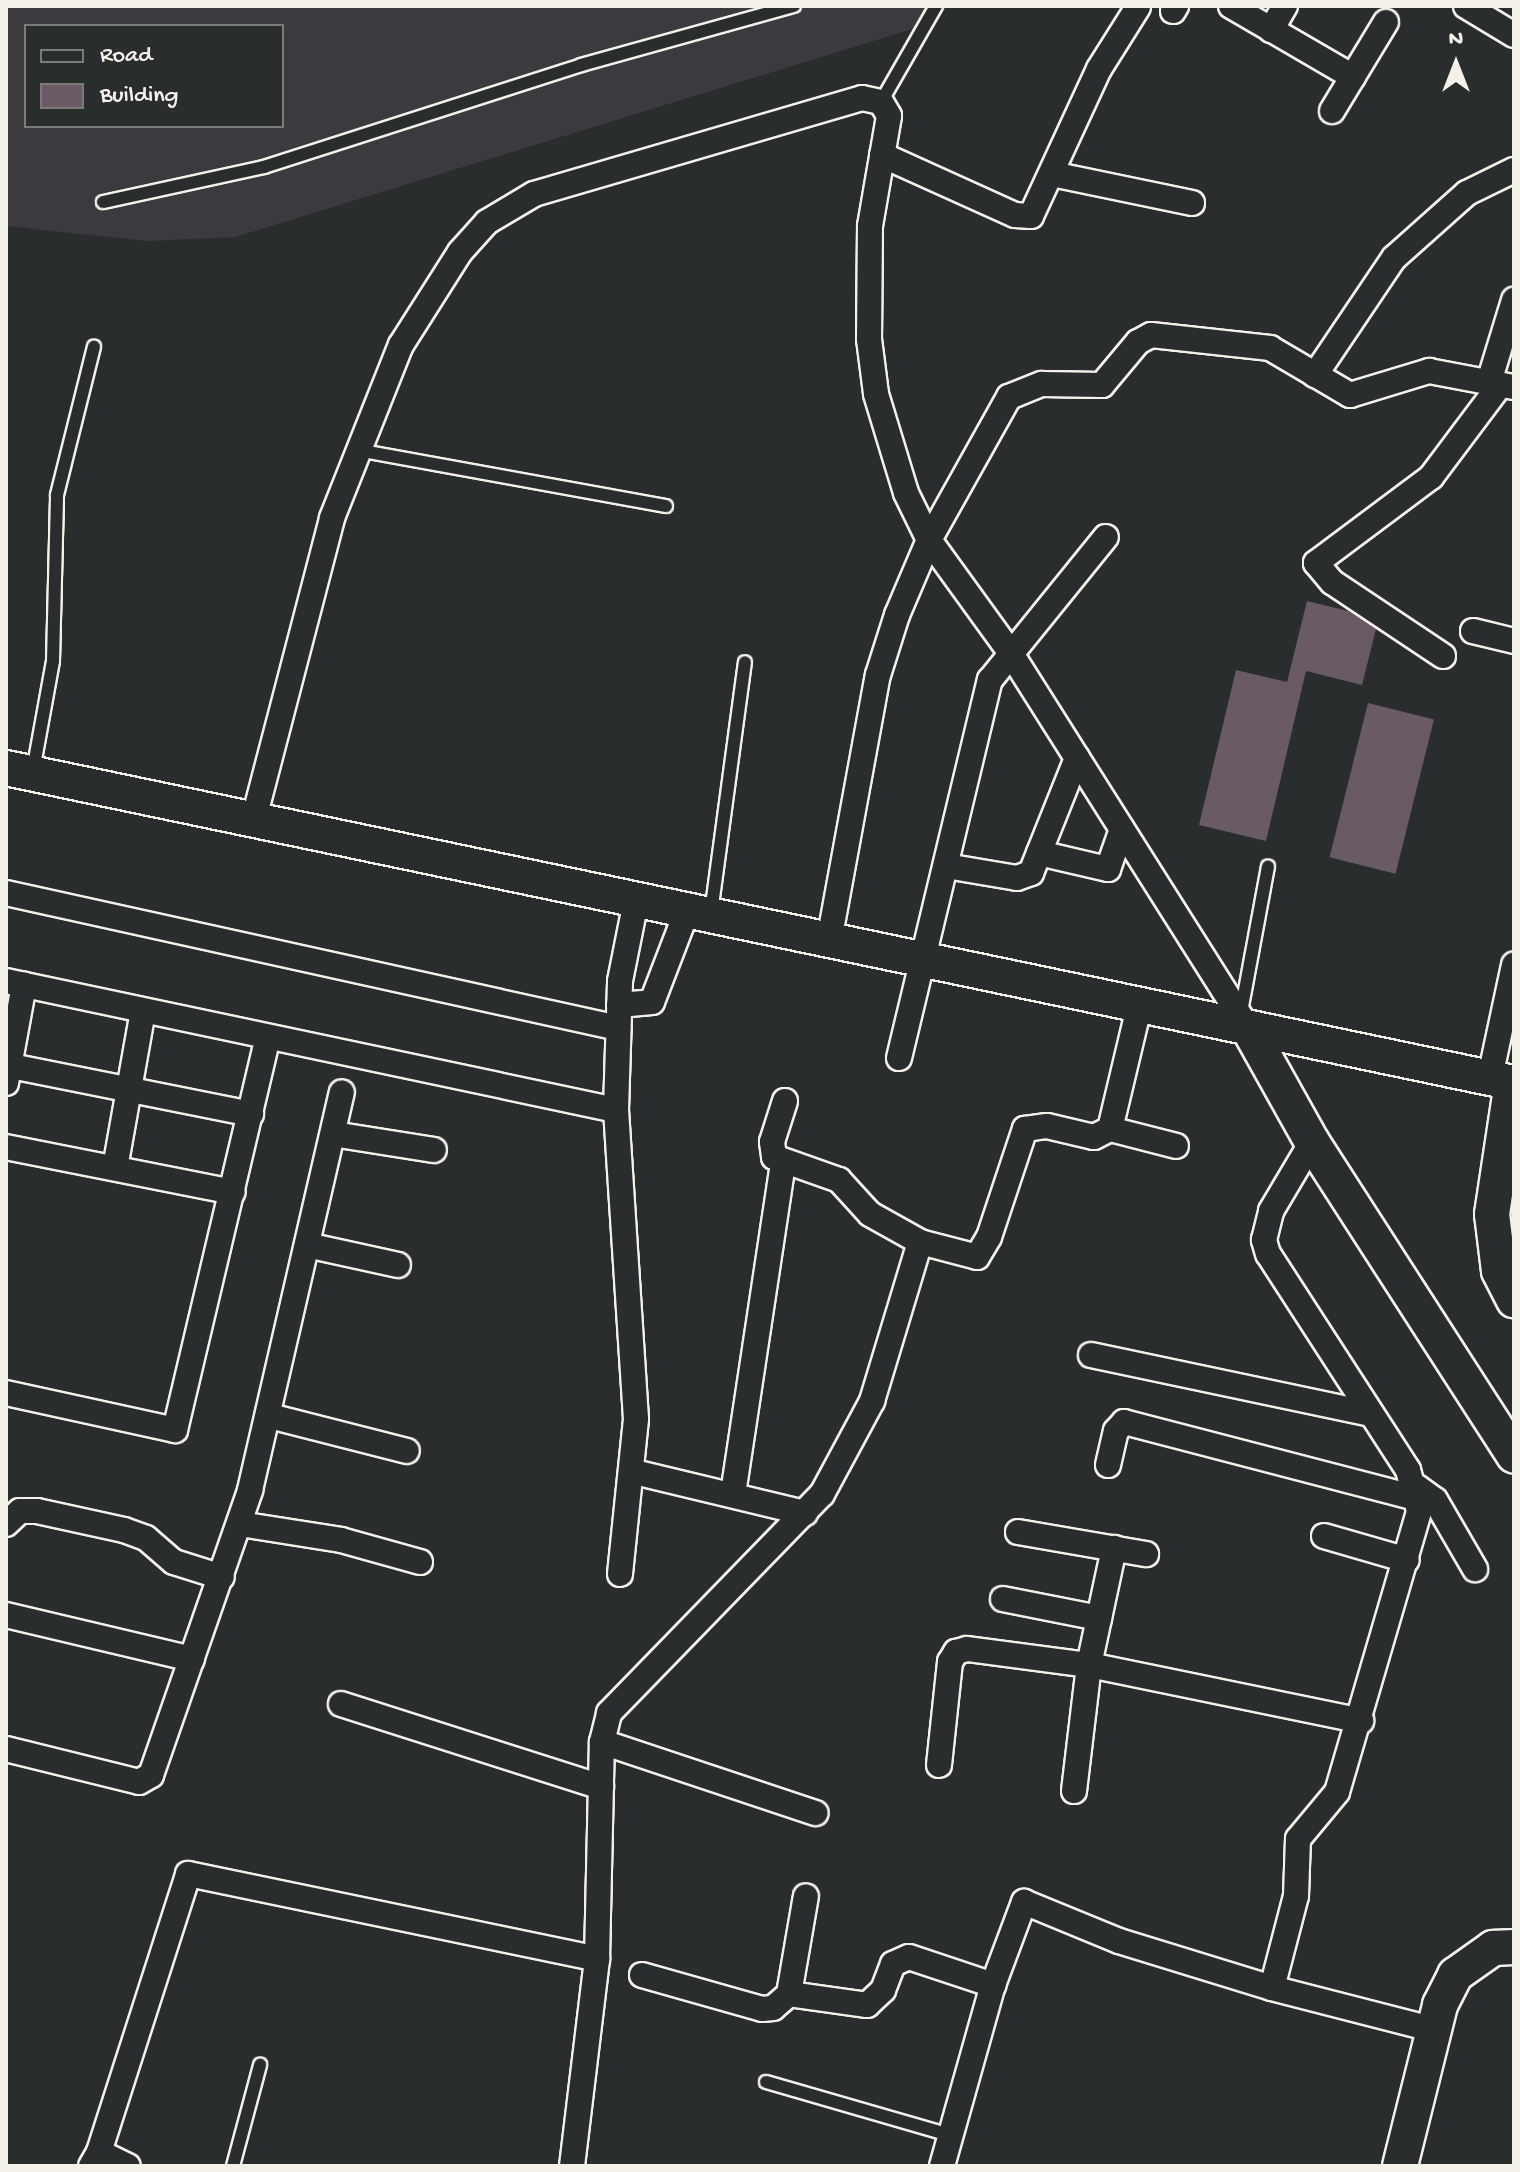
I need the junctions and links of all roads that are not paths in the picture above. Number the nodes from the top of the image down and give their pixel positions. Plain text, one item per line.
1 (794, 6) edge
2 (936, 6) edge
3 (1231, 6) edge
4 (1285, 6) edge
5 (1466, 6) edge
6 (1138, 7) edge
7 (1386, 22) dead end
8 (1271, 30) junction
9 (1514, 35) edge
10 (1353, 77) junction
11 (881, 102) junction
12 (1332, 111) dead end
13 (882, 155) junction
14 (1514, 170) edge
15 (1052, 174) junction
16 (103, 202) dead end
17 (1192, 203) dead end
18 (1514, 300) edge
19 (94, 347) dead end
20 (1315, 375) junction
21 (1501, 385) edge
22 (357, 450) junction
23 (666, 506) dead end
24 (1106, 537) dead end
25 (929, 540) junction
26 (1473, 631) dead end
27 (1514, 641) edge
28 (1010, 652) junction
29 (1443, 656) dead end
30 (745, 662) dead end
31 (1077, 758) junction
32 (19, 771) edge
33 (253, 822) junction
34 (1122, 829) junction
35 (1039, 853) junction
36 (946, 866) junction
37 (1268, 866) dead end
38 (6, 893) edge
39 (636, 901) junction
40 (699, 914) junction
41 (829, 941) junction
42 (926, 961) junction
43 (1514, 965) edge
44 (15, 983) edge
45 (1139, 1007) junction
46 (143, 1011) junction
47 (619, 1016) junction
48 (1245, 1023) junction
49 (268, 1038) junction
50 (899, 1058) dead end
51 (7, 1071) edge
52 (1505, 1081) edge
53 (129, 1088) junction
54 (342, 1093) dead end
55 (785, 1101) dead end
56 (616, 1110) junction
57 (251, 1114) junction
58 (1110, 1129) junction
59 (333, 1134) junction
60 (1312, 1142) junction
61 (1176, 1146) dead end
62 (6, 1147) edge
63 (434, 1150) dead end
64 (783, 1162) junction
65 (115, 1168) junction
66 (233, 1192) junction
67 (920, 1242) junction
68 (307, 1245) junction
69 (398, 1265) dead end
70 (1514, 1300) edge
71 (1091, 1355) dead end
72 (6, 1393) edge
73 (1370, 1414) junction
74 (270, 1416) junction
75 (407, 1451) dead end
76 (1514, 1455) edge
77 (1108, 1465) dead end
78 (634, 1472) junction
79 (1418, 1493) junction
80 (733, 1494) junction
81 (805, 1513) junction
82 (6, 1524) edge
83 (240, 1524) junction
84 (1018, 1532) dead end
85 (1324, 1536) dead end
86 (1114, 1548) junction
87 (1146, 1554) dead end
88 (1407, 1560) junction
89 (420, 1562) dead end
90 (1475, 1569) dead end
91 (620, 1574) dead end
92 (222, 1577) junction
93 (1003, 1599) dead end
94 (6, 1615) edge
95 (1099, 1618) junction
96 (192, 1659) junction
97 (1089, 1665) junction
98 (341, 1704) dead end
99 (1361, 1721) junction
100 (602, 1742) junction
101 (6, 1749) edge
102 (939, 1765) dead end
103 (601, 1787) junction
104 (1074, 1791) dead end
105 (815, 1813) dead end
106 (806, 1896) dead end
107 (1514, 1947) edge
108 (597, 1959) junction
109 (642, 1975) dead end
110 (993, 1985) junction
111 (1272, 1988) junction
112 (789, 1994) junction
113 (1435, 2030) junction
114 (260, 2065) dead end
115 (766, 2082) dead end
116 (950, 2135) junction
117 (95, 2159) edge
118 (128, 2166) edge
119 (233, 2166) edge
120 (572, 2166) edge
121 (942, 2166) edge
122 (1400, 2166) edge

1 - 16 lane
2 - 11 lane
3 - 8 street
4 - 8 street
5 - 9 street
6 - 15 street
7 - 10 street
8 - 10 street
10 - 12 street
11 - 13 street
11 - 22 street
13 - 15 street
13 - 25 street
14 - 20 street
15 - 17 street
18 - 21 street
19 - 32 lane
20 - 21 street
20 - 25 street
21 - 29 street
22 - 23 lane
22 - 33 street
24 - 28 street
25 - 28 street
25 - 41 street
26 - 27 street
28 - 31 street
28 - 36 street
30 - 40 lane
31 - 34 street
31 - 35 street
32 - 33 street
33 - 39 street
34 - 35 street
34 - 48 street
35 - 36 street
36 - 42 street
37 - 48 lane
38 - 47 street
39 - 40 street
39 - 47 street
40 - 41 street
40 - 47 street
41 - 42 street
42 - 45 street
42 - 50 street
43 - 52 street
44 - 46 street
44 - 51 street
45 - 48 street
45 - 58 street
46 - 49 street
46 - 53 street
47 - 56 street
48 - 52 street
48 - 60 street
49 - 56 street
49 - 57 street
51 - 53 street
52 - 70 street
53 - 57 street
53 - 65 street
54 - 59 street
55 - 64 street
56 - 78 street
57 - 66 street
58 - 61 street
58 - 67 street
59 - 63 street
59 - 68 street
60 - 73 street
60 - 76 street
62 - 65 street
64 - 67 street
64 - 80 street
65 - 66 street
66 - 72 street
67 - 81 street
68 - 69 street
68 - 74 street
71 - 73 street
73 - 79 street
74 - 75 street
74 - 83 street
77 - 79 street
78 - 80 street
78 - 91 street
79 - 88 street
79 - 90 street
80 - 81 street
81 - 100 street
82 - 92 street
83 - 89 street
83 - 92 street
84 - 86 street
85 - 88 street
86 - 87 street
86 - 95 street
88 - 99 street
92 - 96 street
93 - 95 street
94 - 96 street
95 - 97 street
96 - 101 street
97 - 99 street
97 - 102 street
97 - 104 street
98 - 103 street
99 - 111 street
100 - 103 street
100 - 105 street
103 - 108 street
106 - 112 street
107 - 113 street
108 - 117 street
108 - 120 street
109 - 112 street
110 - 111 street
110 - 112 street
110 - 116 street
111 - 113 street
113 - 122 street
114 - 119 lane
115 - 116 lane
116 - 121 street
117 - 118 street

